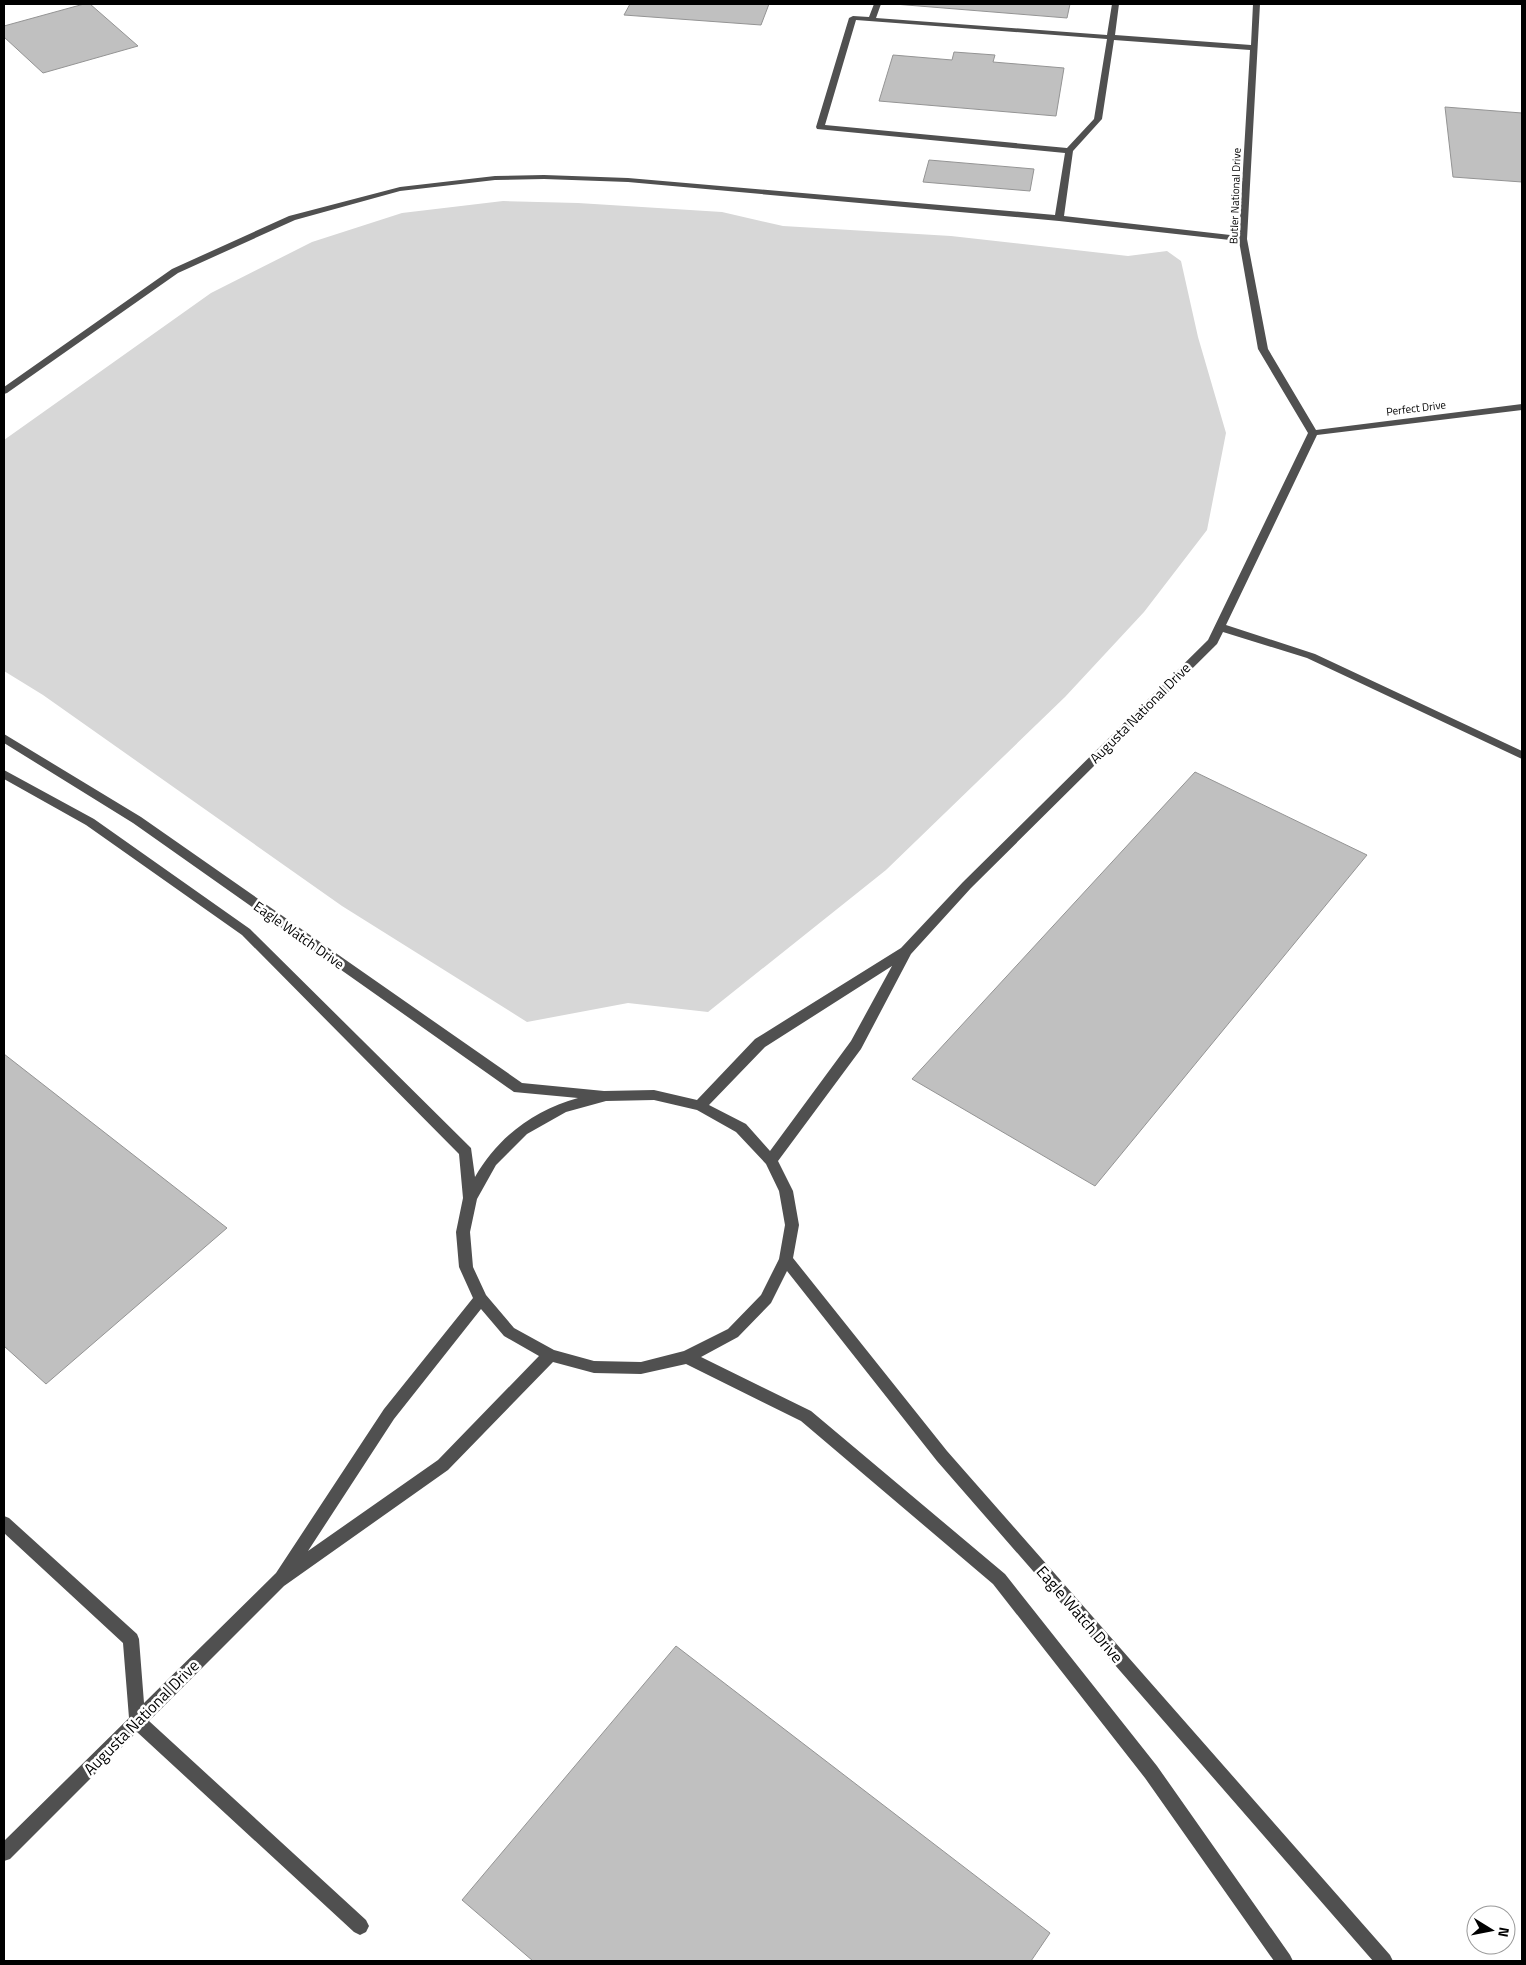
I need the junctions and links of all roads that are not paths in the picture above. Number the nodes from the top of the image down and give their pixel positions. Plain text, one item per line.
1 (877, 4) edge
2 (1116, 4) edge
3 (1257, 4) edge
4 (872, 19) junction
5 (1112, 37) junction
6 (1254, 48) junction
7 (1070, 151) junction
8 (1060, 218) junction
9 (1243, 239) junction
10 (4, 391) edge
11 (1522, 407) edge
12 (1313, 433) junction
13 (1220, 627) junction
14 (4, 738) edge
15 (1522, 755) edge
16 (4, 774) edge
17 (906, 951) junction
18 (606, 1096) junction
19 (700, 1106) junction
20 (771, 1160) junction
21 (470, 1198) junction
22 (786, 1259) junction
23 (481, 1299) junction
24 (550, 1355) junction
25 (687, 1357) junction
26 (4, 1523) edge
27 (278, 1581) junction
28 (137, 1721) junction
29 (4, 1853) edge
30 (360, 1926) dead end
31 (1284, 1961) edge
32 (1384, 1961) edge

1 - 4 street
2 - 5 street
3 - 6 street, Butler National Drive
4 - 5 street
4 - 7 street
5 - 6 street
5 - 7 street
6 - 9 street, Butler National Drive
7 - 8 street
8 - 9 street
8 - 10 street
9 - 12 street, Butler National Drive
11 - 12 street, Perfect Drive
12 - 13 street, Augusta National Drive
13 - 15 street
13 - 17 street, Augusta National Drive
14 - 18 street, Eagle Watch Drive
16 - 21 street, Eagle Watch Drive
17 - 19 street
17 - 20 street
18 - 19 street, Eagle Watch Drive
18 - 21 street, Eagle Watch Drive
19 - 20 street, Eagle Watch Drive
20 - 22 street, Eagle Watch Drive
21 - 23 street, Eagle Watch Drive
22 - 25 street, Eagle Watch Drive
22 - 32 street, Eagle Watch Drive
23 - 24 street, Eagle Watch Drive
23 - 27 street
24 - 25 street, Eagle Watch Drive
24 - 27 street
25 - 31 street
26 - 28 street
27 - 28 street, Augusta National Drive
28 - 29 street, Augusta National Drive
28 - 30 street

